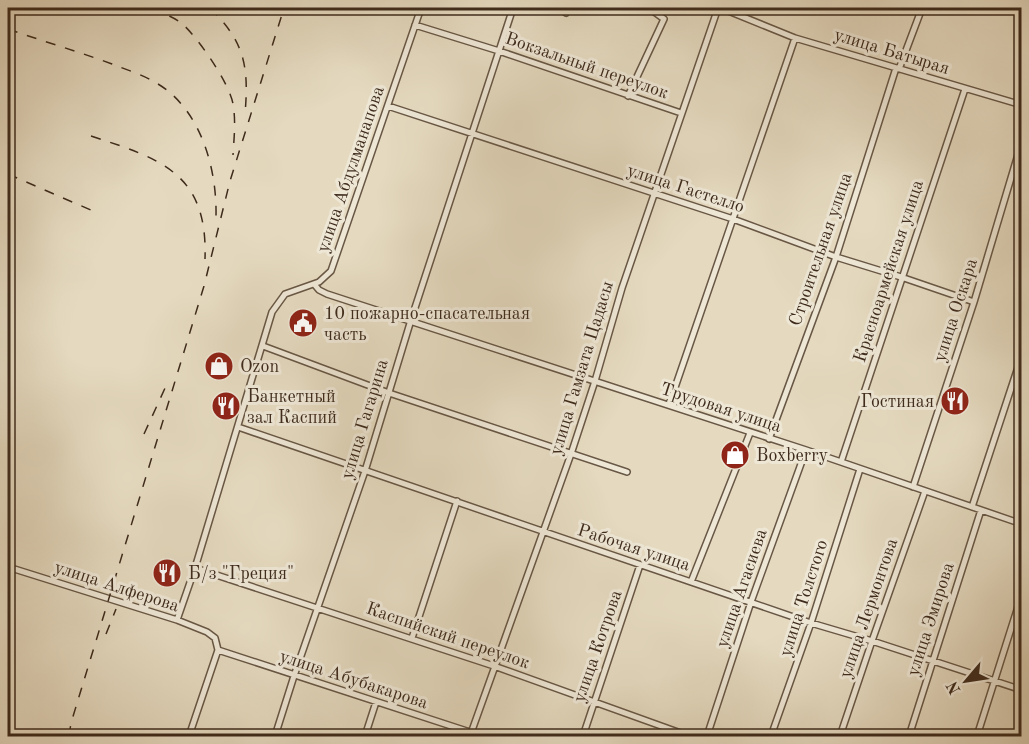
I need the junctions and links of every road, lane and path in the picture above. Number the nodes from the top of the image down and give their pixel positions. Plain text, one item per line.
1 (420, 8) edge
2 (513, 8) edge
3 (649, 8) edge
4 (720, 8) edge
5 (922, 8) edge
6 (415, 25) junction
7 (795, 38) junction
8 (499, 51) junction
9 (898, 68) junction
10 (965, 89) junction
11 (628, 96) junction
12 (1022, 105) edge
13 (388, 106) junction
14 (681, 113) junction
15 (471, 134) junction
16 (1022, 141) edge
17 (653, 192) junction
18 (733, 219) junction
19 (836, 257) junction
20 (901, 277) junction
21 (314, 284) junction
22 (974, 302) junction
23 (411, 320) junction
24 (262, 346) junction
25 (1022, 355) edge
26 (595, 381) junction
27 (389, 393) junction
28 (669, 405) junction
29 (238, 426) junction
30 (750, 433) junction
31 (769, 439) junction
32 (806, 450) junction
33 (571, 454) junction
34 (840, 462) junction
35 (860, 469) junction
36 (365, 471) junction
37 (627, 472) dead end
38 (913, 487) junction
39 (925, 491) junction
40 (457, 501) junction
41 (972, 507) junction
42 (981, 510) junction
43 (1022, 524) edge
44 (543, 532) junction
45 (640, 565) junction
46 (8, 567) edge
47 (195, 568) junction
48 (691, 582) junction
49 (1022, 594) edge
50 (751, 602) junction
51 (318, 607) junction
52 (177, 620) junction
53 (811, 623) junction
54 (412, 638) junction
55 (872, 640) junction
56 (218, 650) junction
57 (931, 662) junction
58 (494, 666) junction
59 (294, 676) junction
60 (993, 682) junction
61 (1022, 690) edge
62 (594, 701) junction
63 (376, 702) junction
64 (471, 735) edge
65 (189, 736) edge
66 (275, 736) edge
67 (365, 736) edge
68 (482, 736) edge
69 (583, 736) edge
70 (689, 736) edge
71 (707, 736) edge
72 (771, 736) edge
73 (840, 736) edge
74 (909, 736) edge
75 (977, 736) edge

1 - 6 street, улица Абдулманапова
2 - 8 street, улица Гагарина
3 - 11 street
4 - 7 street, улица Батырая
4 - 14 street, улица Гамзата Цадасы
5 - 9 street, Строительная улица
6 - 8 street, Вокзальный переулок
6 - 13 street, улица Абдулманапова
7 - 9 street, улица Батырая
7 - 18 street
8 - 11 street, Вокзальный переулок
8 - 15 street, улица Гагарина
9 - 10 street, улица Батырая
9 - 19 street, Строительная улица
10 - 12 street, улица Батырая
10 - 20 street, Красноармейская улица
11 - 14 street, Вокзальный переулок
13 - 15 street, улица Гастелло
13 - 21 street, улица Абдулманапова
14 - 17 street, улица Гамзата Цадасы
15 - 17 street, улица Гастелло
15 - 23 street, улица Гагарина
16 - 22 street, улица Оскара
17 - 18 street, улица Гастелло
17 - 26 street, улица Гамзата Цадасы
18 - 19 street, улица Гастелло
18 - 28 street
19 - 20 street, улица Гастелло
19 - 31 street, Строительная улица
20 - 22 street, улица Гастелло
20 - 34 street, Красноармейская улица
21 - 23 street, Трудовая улица
21 - 24 street, улица Абдулманапова
22 - 38 street, улица Оскара
23 - 26 street, Трудовая улица
23 - 27 street, улица Гагарина
24 - 27 street
24 - 29 street, улица Абдулманапова
25 - 41 street
26 - 28 street, Трудовая улица
26 - 33 street, улица Гамзата Цадасы
27 - 33 street
27 - 36 street, улица Гагарина
28 - 30 street, Трудовая улица
29 - 36 street, Рабочая улица
29 - 47 street, улица Абдулманапова
30 - 31 street, Трудовая улица
30 - 48 street
31 - 32 street, Трудовая улица
32 - 34 street, Трудовая улица
32 - 50 street, улица Агасиева
33 - 37 street
33 - 44 street, улица Гамзата Цадасы
34 - 35 street, Трудовая улица
35 - 38 street, Трудовая улица
35 - 53 street, улица Толстого
36 - 40 street, Рабочая улица
36 - 51 street, улица Гагарина
38 - 39 street, Трудовая улица
39 - 41 street, Трудовая улица
39 - 55 street, улица Лермонтова
40 - 44 street, Рабочая улица
40 - 54 street
41 - 42 street, Трудовая улица
42 - 43 street, Трудовая улица
42 - 57 street, улица Эмирова
44 - 45 street, Рабочая улица
44 - 58 street, улица Гамзата Цадасы
45 - 48 street, Рабочая улица
45 - 62 street, улица Котрова
46 - 52 street, улица Алферова
47 - 51 street, Каспийский переулок
47 - 52 street, улица Абдулманапова
48 - 50 street, Рабочая улица
49 - 60 street
50 - 53 street, Рабочая улица
50 - 71 street, улица Агасиева
51 - 54 street, Каспийский переулок
51 - 59 street, улица Гагарина
52 - 56 street, улица Алферова
53 - 55 street, Рабочая улица
53 - 72 street, улица Толстого
54 - 58 street, Каспийский переулок
55 - 57 street, Рабочая улица
55 - 73 street, улица Лермонтова
56 - 59 street, улица Абубакарова
56 - 65 street
57 - 60 street, Рабочая улица
57 - 74 street, улица Эмирова
58 - 62 street, Каспийский переулок
58 - 64 street, улица Гамзата Цадасы
59 - 63 street, улица Абубакарова
59 - 66 street, улица Гагарина
60 - 61 street, Рабочая улица
60 - 75 street
62 - 69 street, улица Котрова
62 - 70 street, Каспийский переулок
63 - 64 street, улица Абубакарова
63 - 67 street
64 - 68 street, улица Абубакарова

